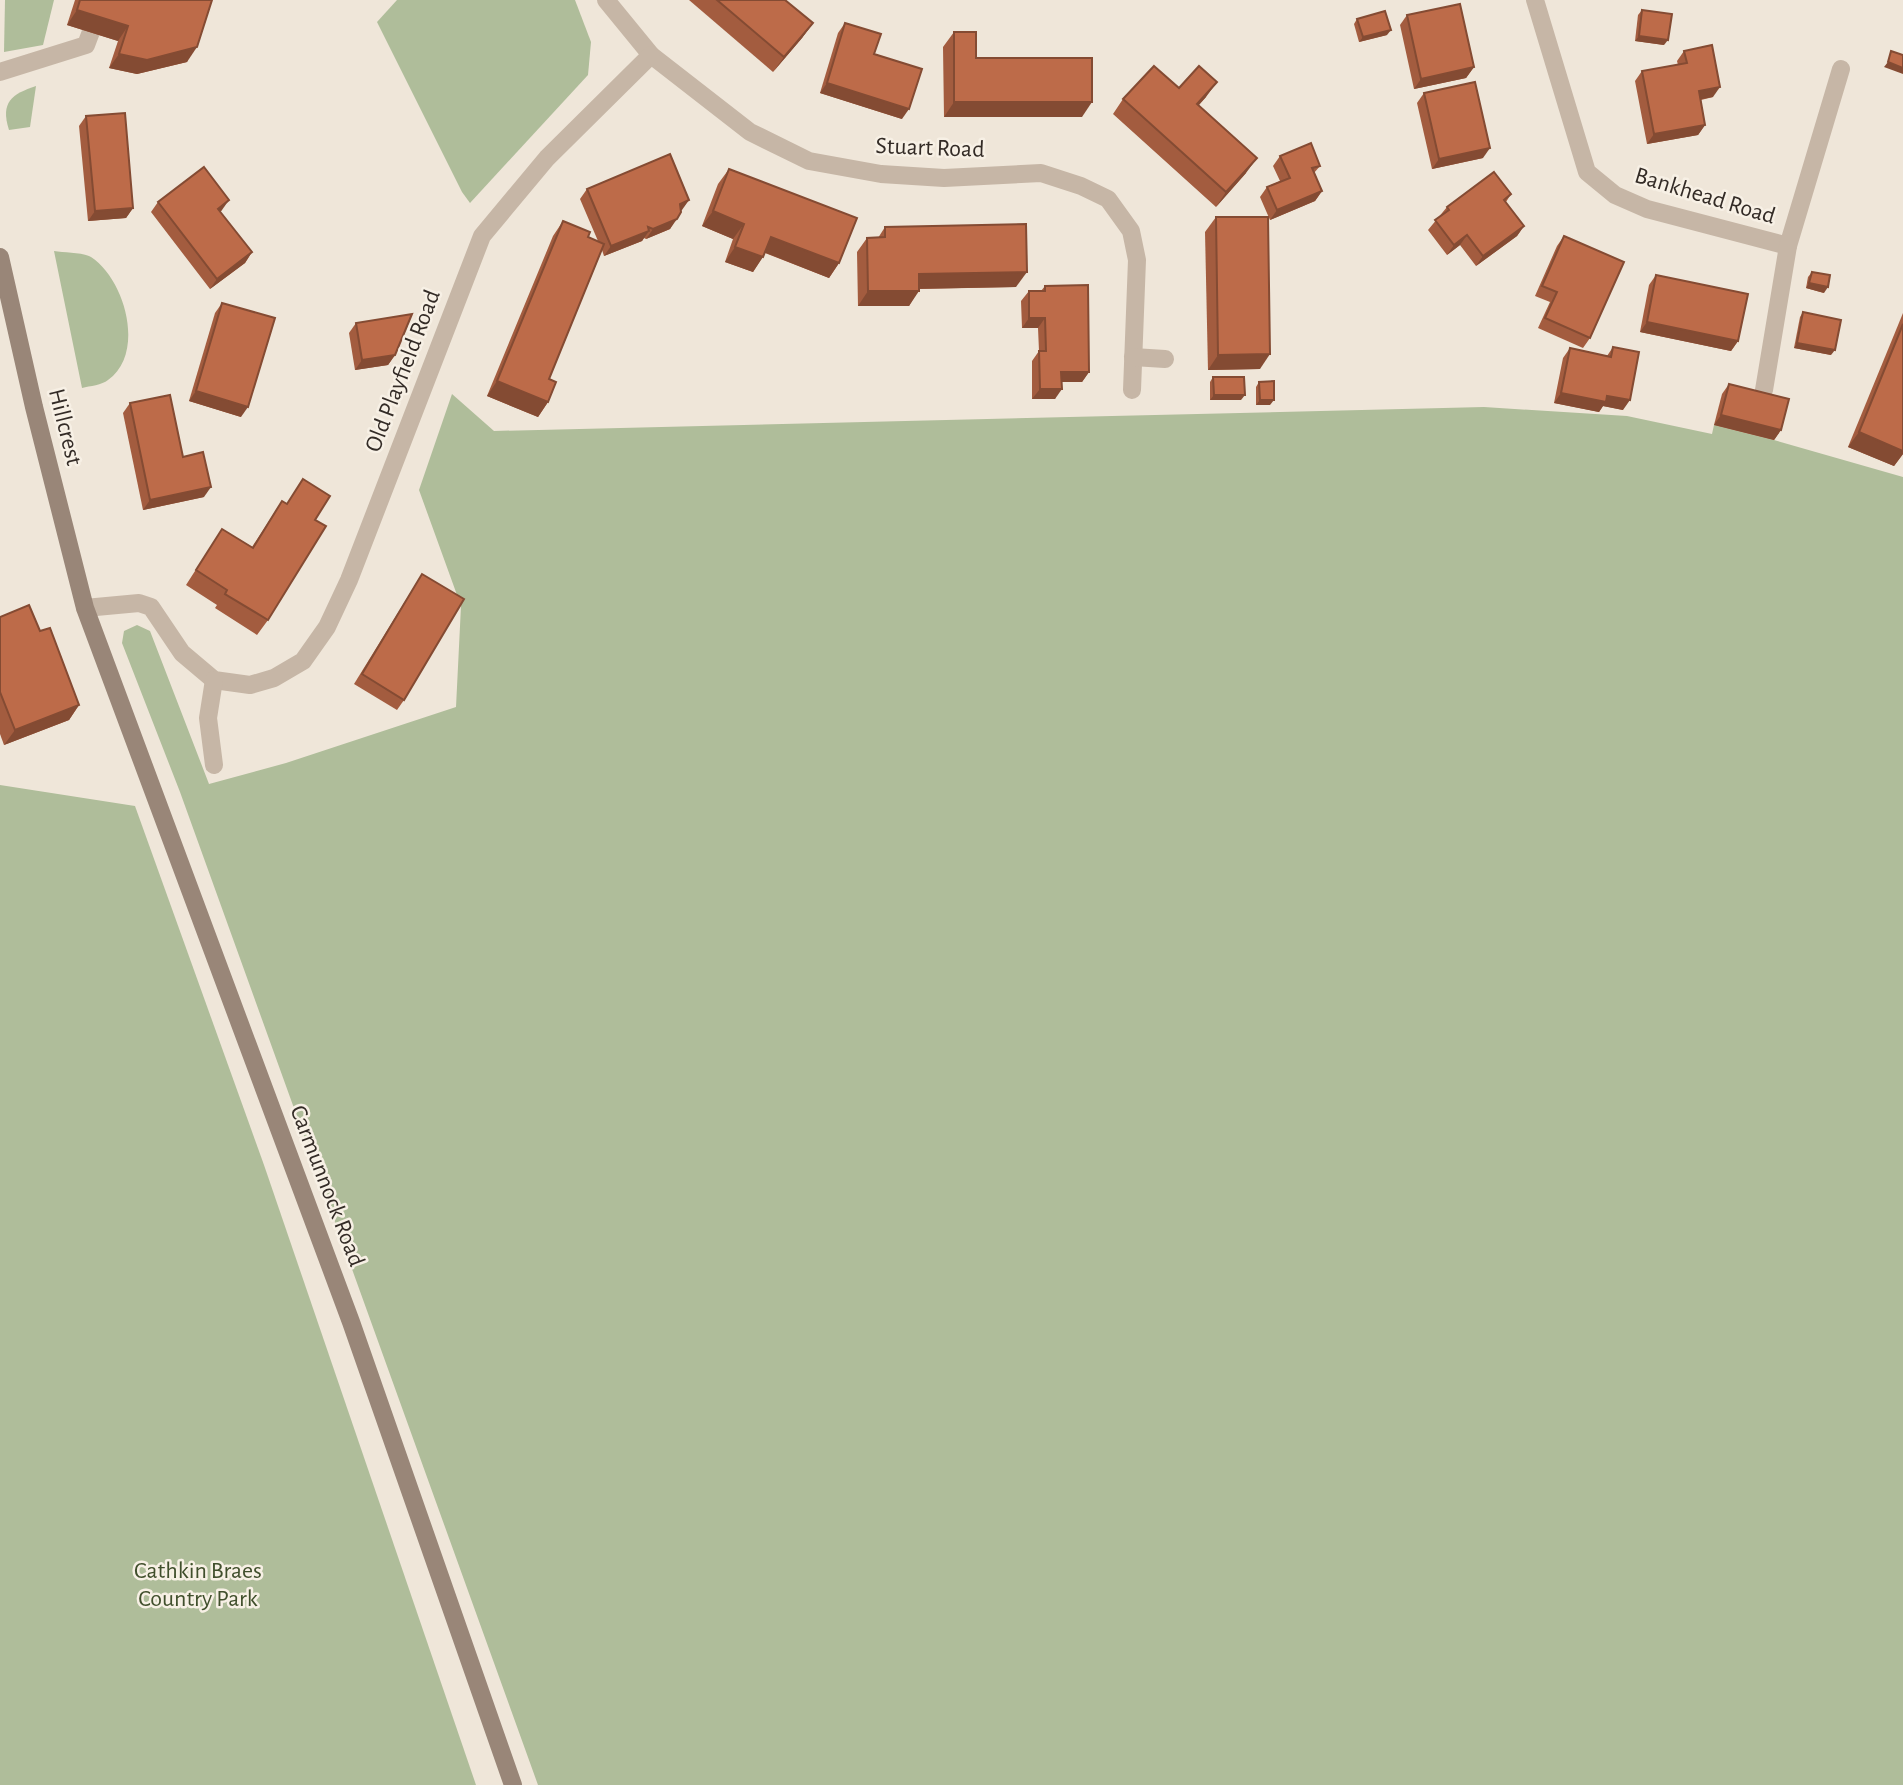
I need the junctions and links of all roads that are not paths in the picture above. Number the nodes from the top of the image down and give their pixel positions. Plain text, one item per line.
1 (103, 0) edge
2 (606, 0) edge
3 (1535, 0) edge
4 (651, 55) junction
5 (1841, 69) dead end
6 (0, 72) edge
7 (1788, 246) junction
8 (0, 257) edge
9 (1133, 357) junction
10 (1165, 359) dead end
11 (1132, 390) dead end
12 (1764, 390) edge
13 (85, 608) junction
14 (214, 680) junction
15 (214, 765) dead end
16 (513, 1785) edge

1 - 6 street
2 - 4 street, Stuart Road
3 - 7 street, Bankhead Road
4 - 9 street, Stuart Road
4 - 14 street, Old Playfield Road
5 - 7 street, Bankhead Road
7 - 12 street, Bankhead Road
8 - 13 street, Hillcrest
9 - 10 street
9 - 11 street, Stuart Road
13 - 14 street
13 - 16 street, Carmunnock Road
14 - 15 street

